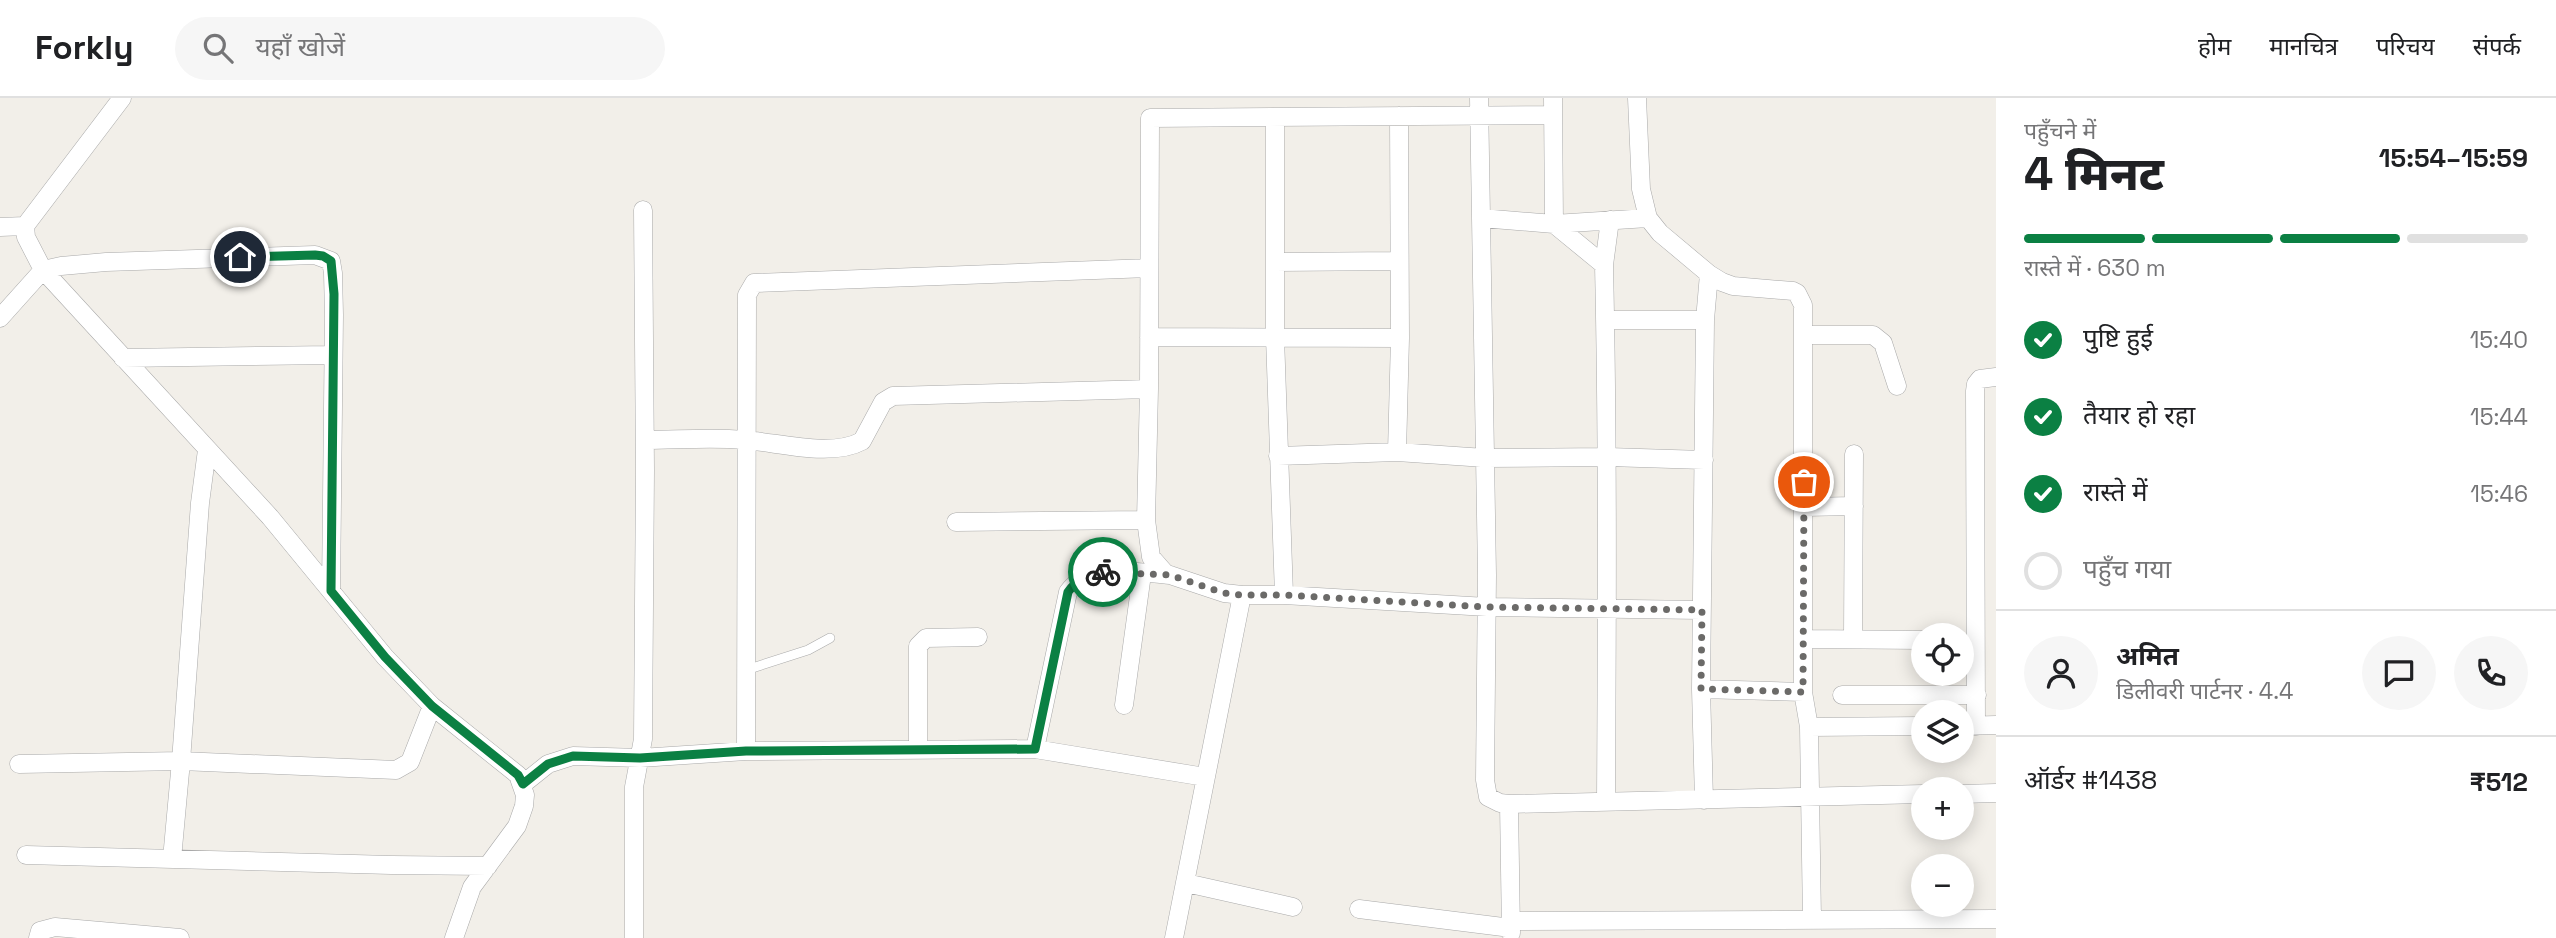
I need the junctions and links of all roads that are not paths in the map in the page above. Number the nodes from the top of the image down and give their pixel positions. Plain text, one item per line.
1 (122, 98) edge
2 (1637, 98) edge
3 (1479, 106) edge
4 (1553, 107) edge
5 (1399, 116) junction
6 (1275, 117) junction
7 (643, 210) dead end
8 (1481, 218) junction
9 (1648, 218) junction
10 (1610, 220) junction
11 (1554, 224) junction
12 (24, 226) junction
13 (0, 227) edge
14 (1399, 261) junction
15 (1275, 262) junction
16 (1604, 265) junction
17 (1149, 268) junction
18 (43, 270) junction
19 (1709, 274) junction
20 (0, 318) edge
21 (1605, 320) junction
22 (1705, 320) junction
23 (1803, 335) junction
24 (1149, 337) junction
25 (1275, 337) junction
26 (1400, 338) junction
27 (332, 355) junction
28 (123, 358) junction
29 (1996, 377) edge
30 (1898, 386) dead end
31 (1149, 389) junction
32 (645, 440) junction
33 (745, 440) junction
34 (207, 450) junction
35 (1397, 452) junction
36 (1854, 454) dead end
37 (1278, 456) junction
38 (1608, 457) junction
39 (1485, 458) junction
40 (1704, 460) junction
41 (1854, 506) junction
42 (1804, 507) junction
43 (1146, 520) junction
44 (956, 522) dead end
45 (1142, 574) junction
46 (1170, 575) junction
47 (331, 591) junction
48 (1241, 595) junction
49 (1284, 595) junction
50 (1487, 607) junction
51 (1607, 607) junction
52 (1702, 610) junction
53 (1969, 623) edge
54 (830, 638) dead end
55 (978, 638) dead end
56 (1803, 639) junction
57 (1853, 639) junction
58 (1911, 640) edge
59 (746, 670) junction
60 (1974, 674) edge
61 (1701, 689) junction
62 (1803, 692) junction
63 (1842, 695) dead end
64 (1977, 695) junction
65 (1124, 705) dead end
66 (432, 706) junction
67 (1974, 707) edge
68 (1996, 725) edge
69 (1911, 726) edge
70 (1974, 726) edge
71 (1808, 727) junction
72 (1035, 749) junction
73 (918, 750) junction
74 (746, 751) junction
75 (640, 758) junction
76 (181, 761) junction
77 (19, 764) dead end
78 (1205, 777) junction
79 (523, 784) junction
80 (1996, 793) edge
81 (1911, 794) edge
82 (1974, 794) edge
83 (1810, 797) junction
84 (1704, 800) junction
85 (1606, 802) junction
86 (1509, 804) junction
87 (26, 855) dead end
88 (172, 859) junction
89 (488, 866) junction
90 (1186, 883) junction
91 (1293, 907) dead end
92 (1359, 908) dead end
93 (1996, 919) edge
94 (1812, 920) junction
95 (1511, 929) edge
96 (38, 938) edge
97 (180, 938) edge
98 (454, 938) edge
99 (635, 938) edge
100 (1174, 938) edge

1 - 12 street
2 - 9 street
3 - 4 street
3 - 5 street
3 - 8 street
4 - 11 street
5 - 6 street
5 - 14 street
6 - 15 street
6 - 17 street
7 - 32 street
8 - 11 street
8 - 39 street
9 - 10 street
9 - 19 street
10 - 11 street
10 - 16 street
11 - 16 street
12 - 13 street
12 - 18 street
14 - 15 street
14 - 26 street
15 - 25 street
16 - 21 street
17 - 24 street
17 - 33 street
18 - 20 street
18 - 27 street
18 - 28 street
19 - 22 street
19 - 23 street
21 - 22 street
21 - 38 street
22 - 40 street
23 - 30 street
23 - 42 street
24 - 25 street
24 - 31 street
25 - 26 street
25 - 37 street
26 - 35 street
27 - 28 street
27 - 47 street
28 - 34 street
29 - 53 street
31 - 33 street
31 - 43 street
32 - 33 street
32 - 75 street
33 - 59 street
34 - 47 street
34 - 76 street
35 - 37 street
35 - 39 street
36 - 41 street
37 - 49 street
38 - 39 street
38 - 40 street
38 - 51 street
39 - 50 street
40 - 52 street
41 - 42 street
41 - 57 street
42 - 56 street
43 - 44 street
43 - 46 street
45 - 46 street
45 - 65 street
45 - 72 street
46 - 48 street
47 - 66 street
48 - 49 street
48 - 78 street
49 - 50 street
50 - 51 street
50 - 86 street
51 - 52 street
51 - 85 street
52 - 61 street
54 - 59 lane
55 - 73 street
56 - 57 street
56 - 62 street
57 - 58 street
59 - 74 street
60 - 64 street
61 - 62 street
61 - 84 street
62 - 71 street
63 - 64 street
64 - 67 street
66 - 76 street
66 - 79 street
68 - 70 street
69 - 71 street
71 - 83 street
72 - 73 street
72 - 78 street
73 - 74 street
74 - 75 street
75 - 79 street
75 - 99 street
76 - 77 street
76 - 88 street
78 - 90 street
79 - 89 street
80 - 82 street
81 - 83 street
83 - 84 street
83 - 94 street
84 - 85 street
85 - 86 street
86 - 95 street
87 - 88 street
88 - 89 street
89 - 98 street
90 - 91 street
90 - 100 street
92 - 95 street
93 - 94 street
94 - 95 street
96 - 97 street

